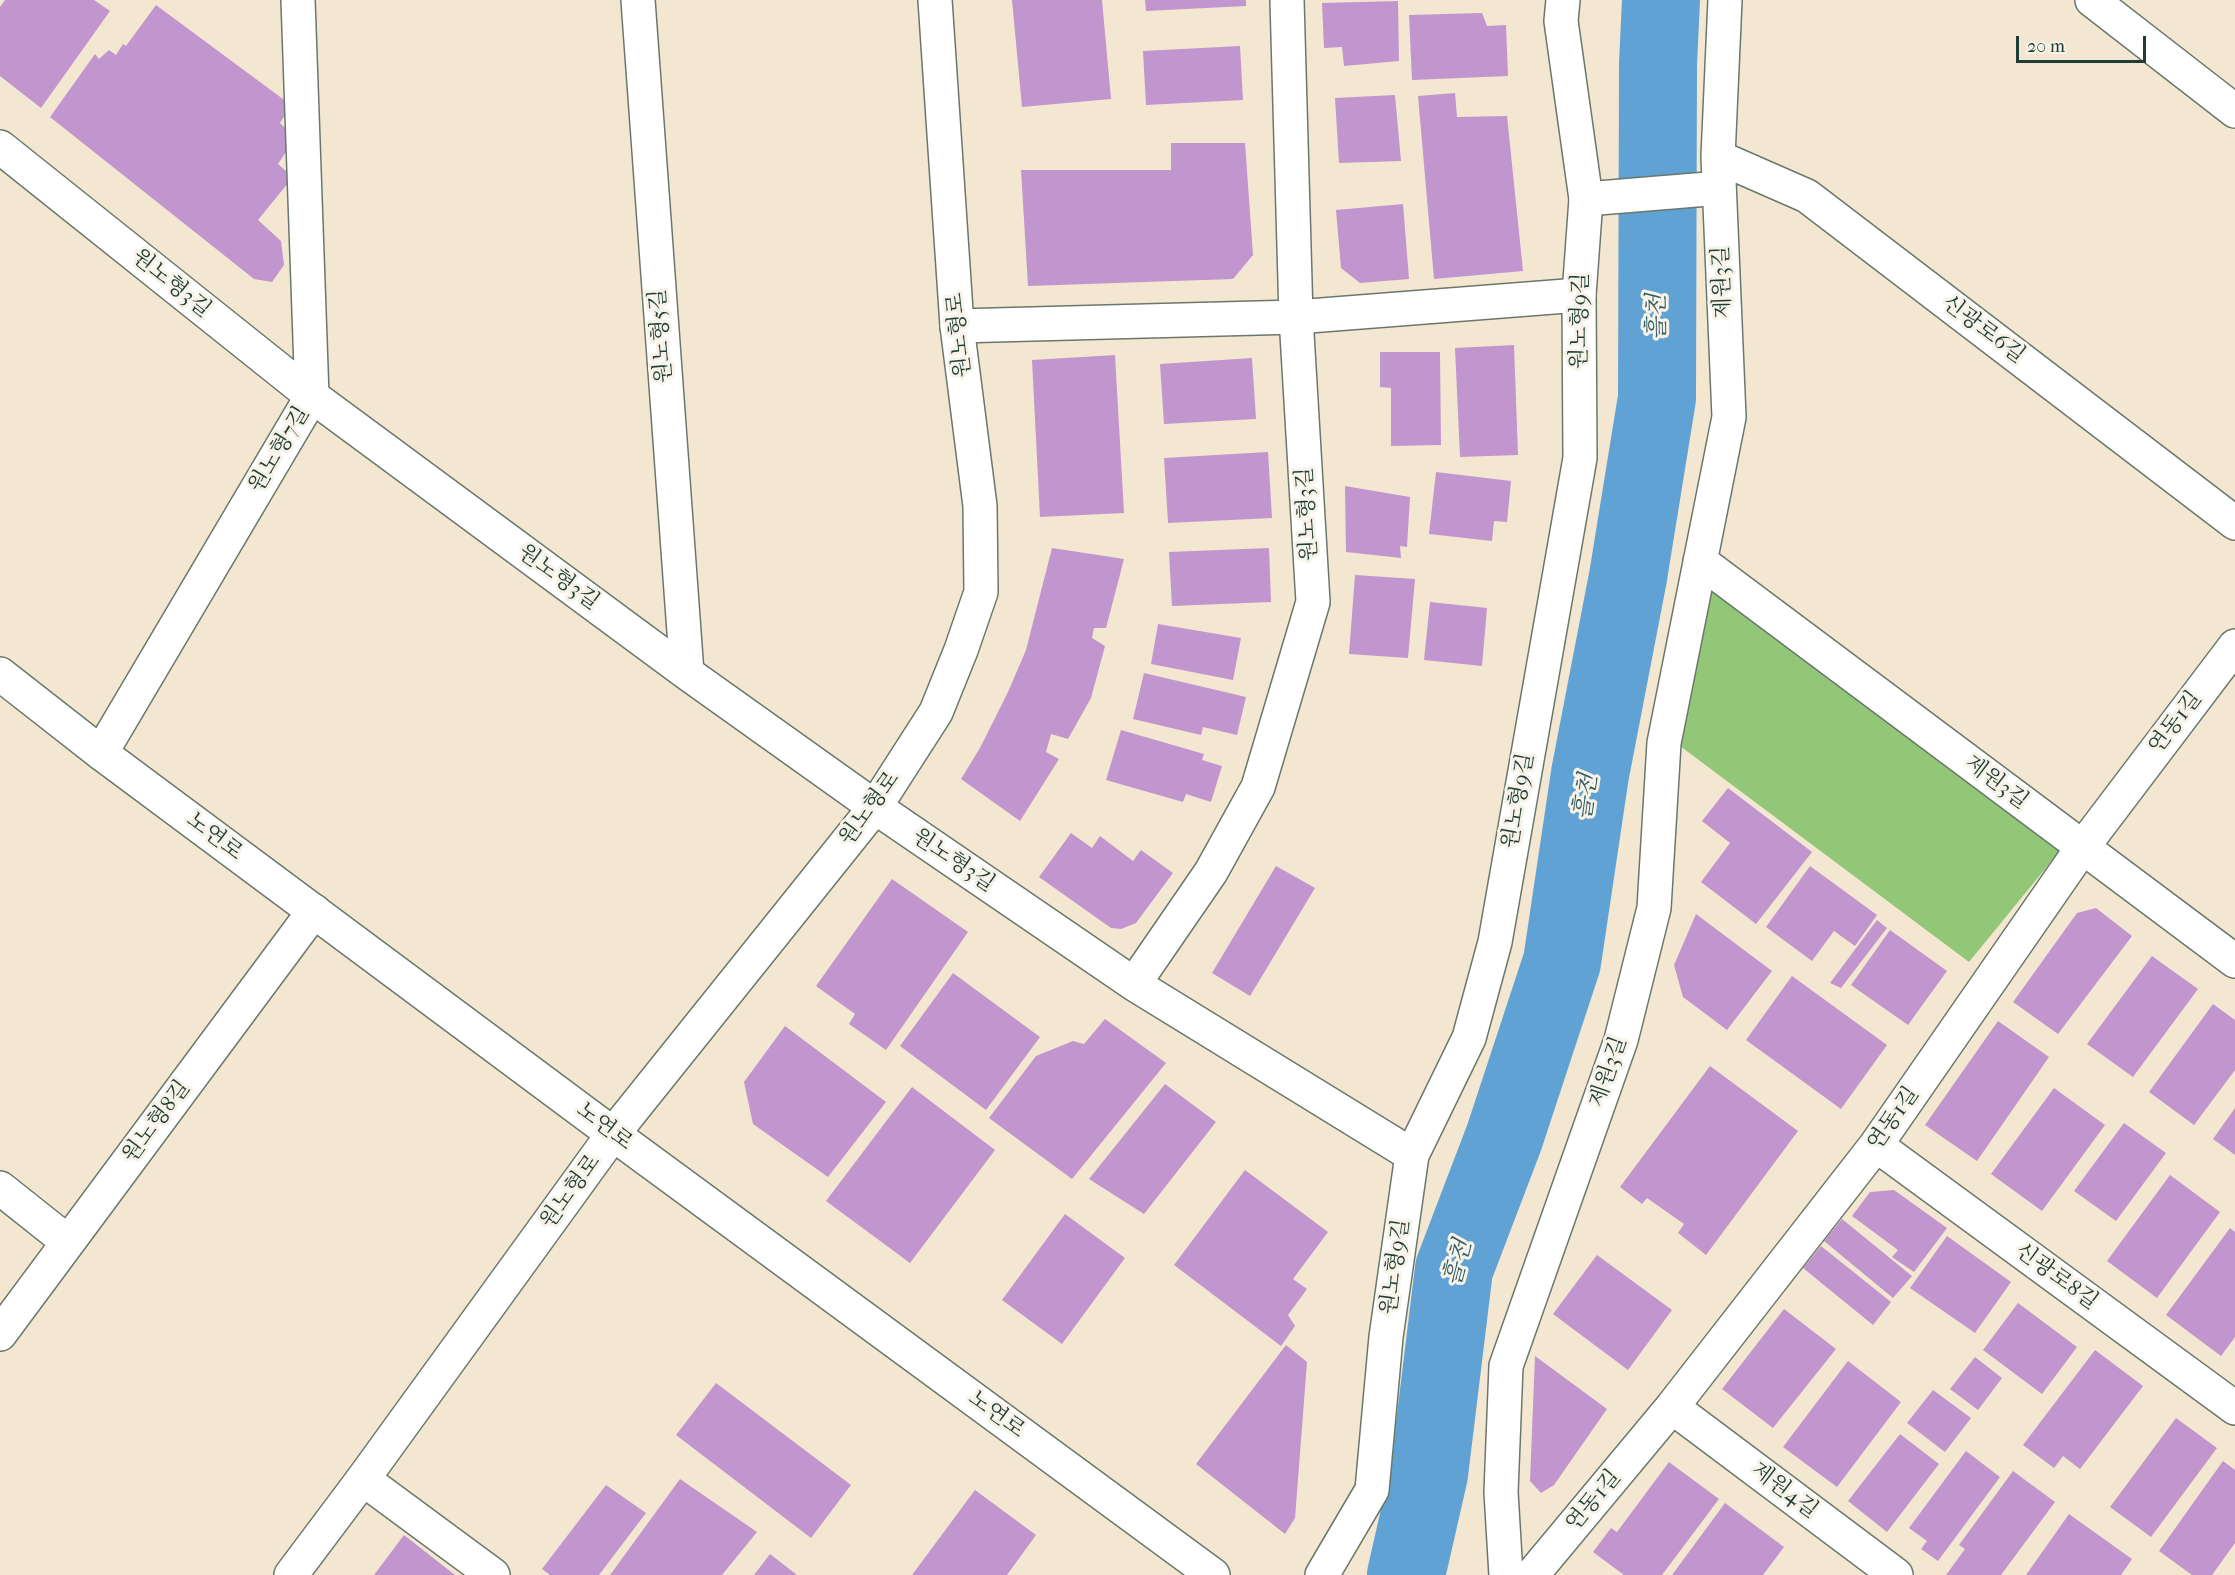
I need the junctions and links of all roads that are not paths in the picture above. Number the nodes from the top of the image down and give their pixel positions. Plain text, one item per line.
1 (298, 0) edge
2 (638, 0) edge
3 (935, 0) edge
4 (1287, 0) edge
5 (1563, 0) edge
6 (1725, 0) edge
7 (2092, 0) edge
8 (2235, 111) edge
9 (0, 147) edge
10 (1718, 157) junction
11 (1708, 189) dead end
12 (1586, 199) junction
13 (1579, 295) junction
14 (1296, 317) junction
15 (957, 326) junction
16 (312, 396) junction
17 (2235, 523) edge
18 (1700, 561) junction
19 (2235, 646) edge
20 (687, 673) junction
21 (0, 674) edge
22 (101, 753) junction
23 (875, 807) junction
24 (2082, 848) junction
25 (314, 911) junction
26 (2235, 961) edge
27 (1134, 984) junction
28 (614, 1134) junction
29 (1876, 1145) junction
30 (1413, 1155) junction
31 (0, 1188) edge
32 (68, 1242) junction
33 (0, 1334) edge
34 (1672, 1407) junction
35 (2235, 1408) edge
36 (363, 1479) junction
37 (291, 1575) edge
38 (493, 1575) edge
39 (1213, 1575) edge
40 (1322, 1575) edge
41 (1506, 1575) edge
42 (1532, 1575) edge
43 (1896, 1575) edge

1 - 16 street, 원노형7길
2 - 20 street, 원노형5길
3 - 15 street, 원노형로
4 - 14 street, 원노형3길
5 - 12 street, 원노형9길
6 - 10 street, 제원3길
7 - 8 street
9 - 16 street, 원노형3길
10 - 17 street, 신광로6길
10 - 18 street, 제원3길
11 - 12 street
12 - 13 street, 원노형9길
13 - 14 street
13 - 30 street, 원노형9길
14 - 15 street
14 - 27 street, 원노형3길
15 - 23 street, 원노형로
16 - 20 street, 원노형3길
16 - 22 street, 원노형7길
18 - 24 street, 제원3길
18 - 41 street, 제원3길
19 - 24 street, 연동1길
20 - 23 street, 원노형3길
21 - 22 street, 노연로
22 - 25 street, 노연로
23 - 27 street, 원노형3길
23 - 28 street, 원노형로
24 - 26 street, 제원3길
24 - 29 street, 연동1길
25 - 28 street, 노연로
25 - 32 street, 원노형8길
27 - 30 street, 원노형3길
28 - 36 street, 원노형로
28 - 39 street, 노연로
29 - 34 street, 연동1길
29 - 35 street, 신광로8길
30 - 40 street, 원노형9길
31 - 32 street
32 - 33 street, 원노형8길
34 - 42 street, 연동1길
34 - 43 street, 제원4길
36 - 37 street, 원노형로
36 - 38 street

